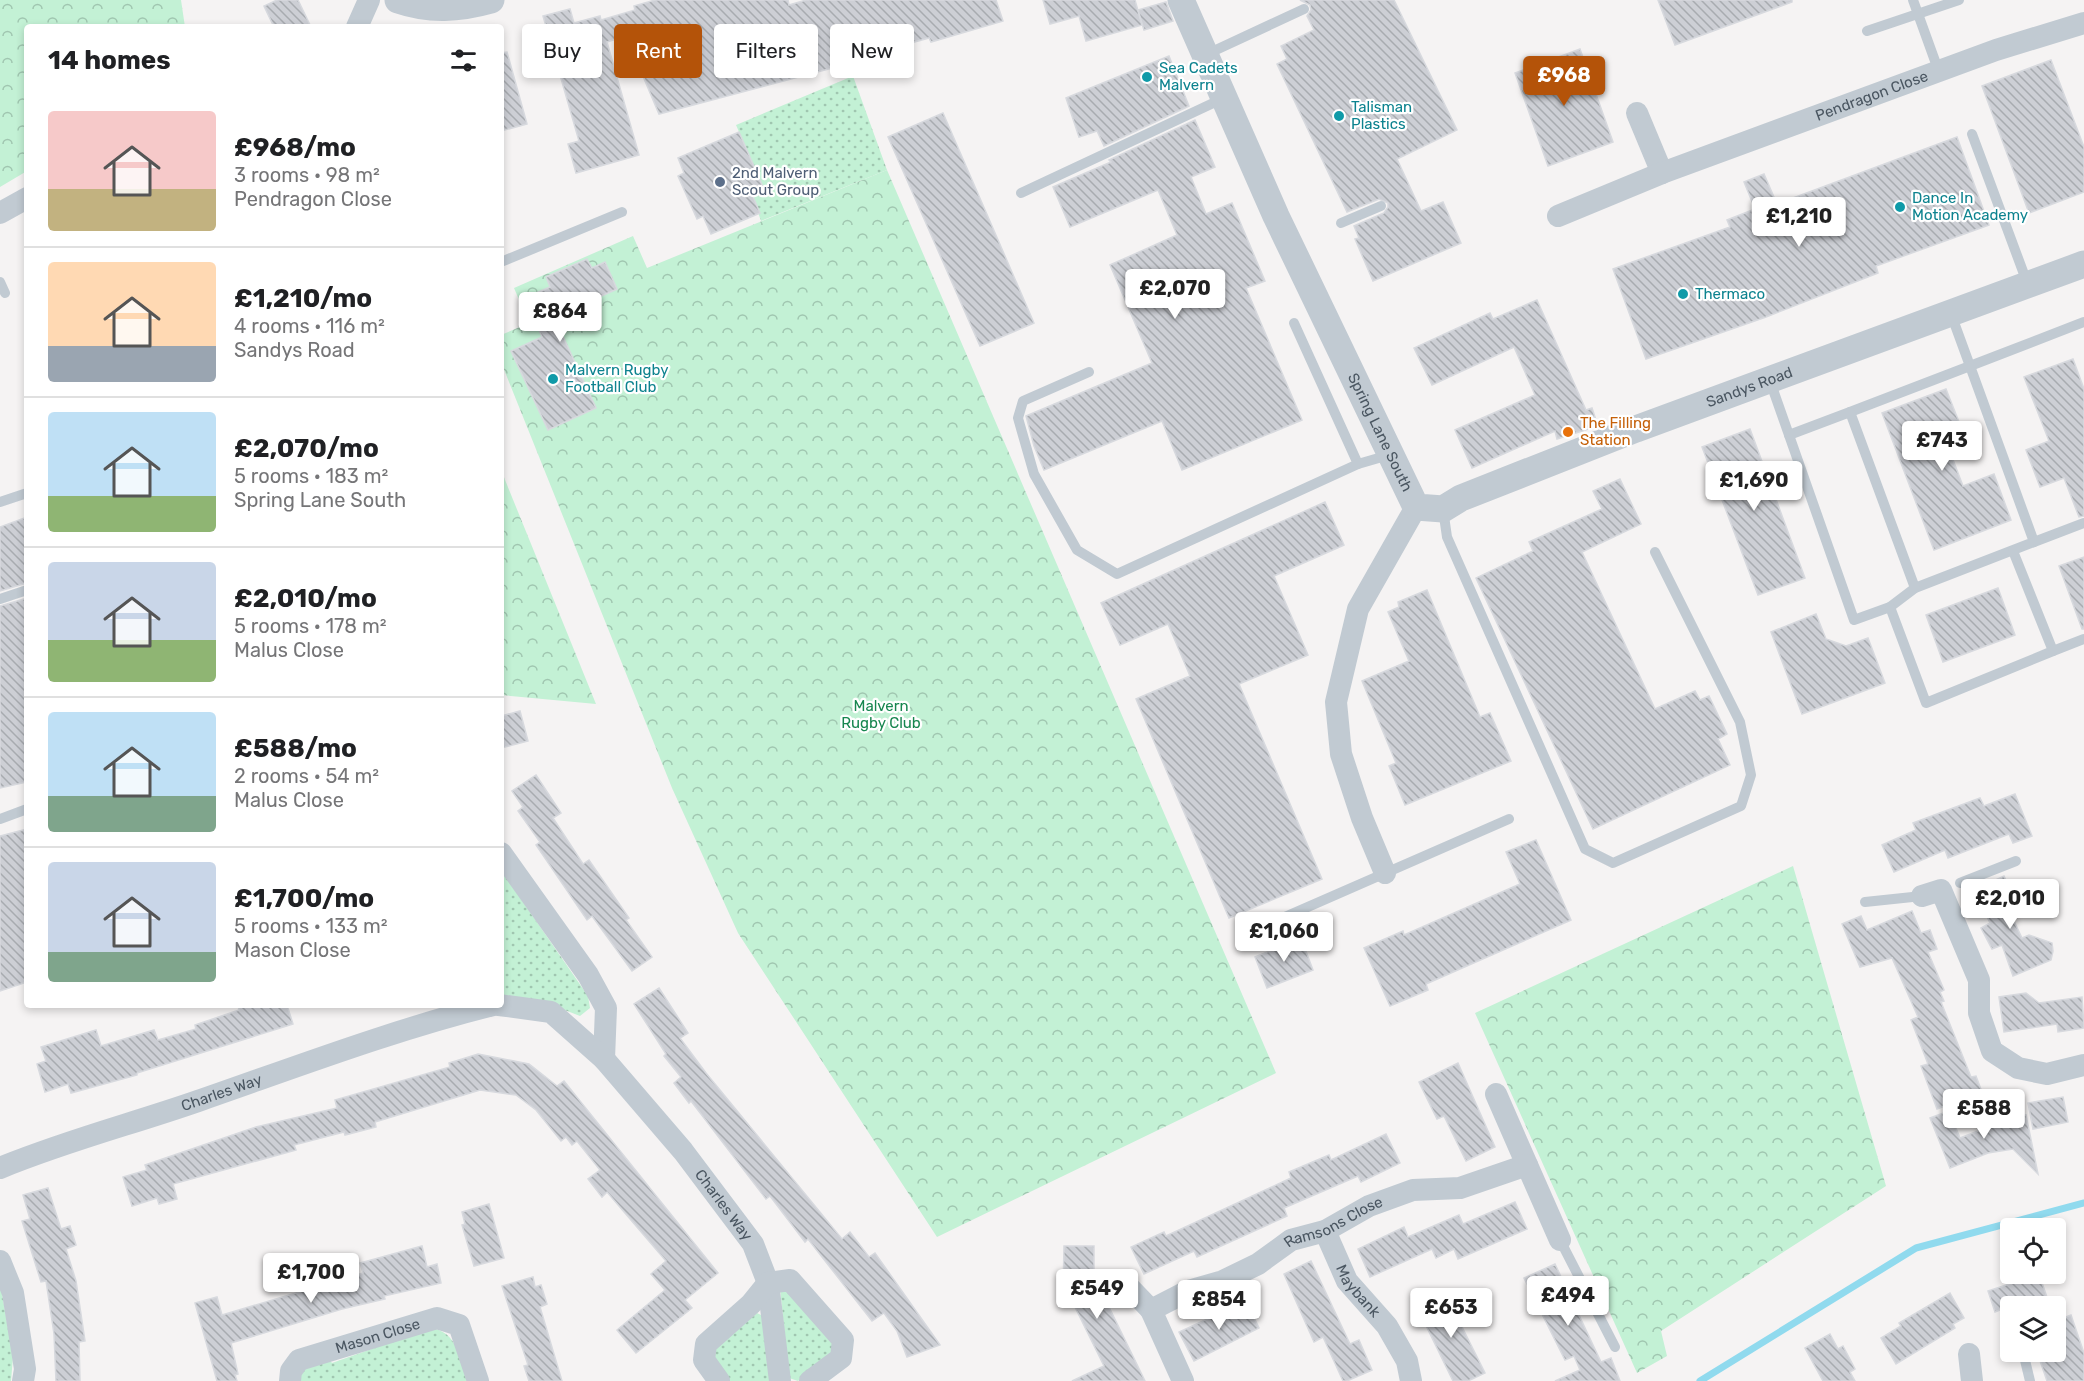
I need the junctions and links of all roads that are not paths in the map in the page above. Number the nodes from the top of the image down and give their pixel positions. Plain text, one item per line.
1 (369, 0) edge
2 (398, 0) edge
3 (491, 0) edge
4 (1181, 0) edge
5 (1913, 0) edge
6 (1959, 0) edge
7 (1304, 9) dead end
8 (1919, 13) junction
9 (2084, 23) edge
10 (358, 24) edge
11 (1867, 31) dead end
12 (1205, 55) junction
13 (1939, 72) junction
14 (1224, 98) junction
15 (1637, 113) dead end
16 (1972, 134) dead end
17 (1662, 173) junction
18 (1021, 193) dead end
19 (24, 200) edge
20 (1381, 206) dead end
21 (622, 212) dead end
22 (0, 213) edge
23 (1558, 216) dead end
24 (1341, 223) dead end
25 (504, 261) edge
26 (2084, 264) edge
27 (0, 282) edge
28 (2028, 285) junction
29 (5, 293) dead end
30 (1951, 314) junction
31 (2084, 322) edge
32 (1294, 323) dead end
33 (1970, 366) junction
34 (1089, 372) dead end
35 (1770, 380) junction
36 (1850, 412) junction
37 (1789, 435) junction
38 (1389, 455) junction
39 (1358, 464) junction
40 (24, 494) edge
41 (0, 502) edge
42 (1416, 507) junction
43 (1443, 509) junction
44 (2084, 523) edge
45 (2034, 542) junction
46 (2013, 551) junction
47 (1655, 552) dead end
48 (1915, 588) junction
49 (24, 591) edge
50 (0, 599) edge
51 (1890, 607) junction
52 (2084, 639) edge
53 (2053, 651) junction
54 (24, 810) edge
55 (0, 819) edge
56 (1509, 819) dead end
57 (504, 856) edge
58 (2016, 861) dead end
59 (1386, 873) junction
60 (1941, 890) junction
61 (1865, 902) dead end
62 (1253, 931) dead end
63 (504, 1006) edge
64 (468, 1008) edge
65 (442, 1011) edge
66 (604, 1059) junction
67 (2084, 1065) edge
68 (1496, 1094) dead end
69 (1527, 1165) junction
70 (0, 1167) edge
71 (1325, 1231) junction
72 (1560, 1240) joint
73 (0, 1261) edge
74 (768, 1282) junction
75 (1126, 1284) dead end
76 (1151, 1310) junction
77 (1615, 1347) dead end
78 (1969, 1354) dead end
79 (2025, 1362) edge
80 (23, 1381) edge
81 (290, 1381) edge
82 (478, 1381) edge
83 (719, 1381) edge
84 (780, 1381) edge
85 (810, 1381) edge
86 (1183, 1381) edge
87 (1411, 1381) edge
88 (1972, 1381) edge
89 (2030, 1381) edge

1 - 10 street
2 - 3 street
4 - 12 street, Spring Lane South
5 - 8 lane
6 - 8 lane
7 - 12 lane
8 - 11 lane
8 - 13 lane
9 - 13 street, Pendragon Close
12 - 14 street, Spring Lane South
13 - 17 street, Pendragon Close
14 - 18 lane
14 - 38 street, Spring Lane South
15 - 17 street
16 - 28 lane
17 - 23 street, Pendragon Close
19 - 22 street
20 - 24 lane
21 - 25 lane
26 - 28 street, Sandys Road
27 - 29 lane
28 - 30 street, Sandys Road
30 - 33 lane
30 - 35 street, Sandys Road
31 - 33 lane
32 - 39 lane
33 - 36 lane
33 - 45 lane
34 - 39 lane
35 - 37 lane
35 - 43 street, Sandys Road
36 - 37 lane
36 - 48 lane
37 - 51 lane
38 - 39 lane
38 - 42 street, Spring Lane South
40 - 41 lane
42 - 43 street
42 - 59 street, Spring Lane South
43 - 47 lane
44 - 45 lane
45 - 46 lane
46 - 48 lane
46 - 53 lane
48 - 51 lane
49 - 50 lane
51 - 53 lane
52 - 53 lane
54 - 55 lane
56 - 59 lane
57 - 66 street
58 - 60 lane
59 - 62 lane
60 - 61 lane
60 - 67 street
63 - 66 street, Charles Way
64 - 65 street, Charles Way
65 - 70 street, Charles Way
66 - 74 street, Charles Way
68 - 69 street
69 - 71 street, Ramsons Close
69 - 72 street
71 - 76 street, Ramsons Close
71 - 87 street, Maybank
72 - 77 lane
73 - 80 street
74 - 83 street
74 - 84 street, Charles Way
74 - 85 street
75 - 76 street
76 - 86 street
78 - 88 street
79 - 89 lane
81 - 82 street, Mason Close

